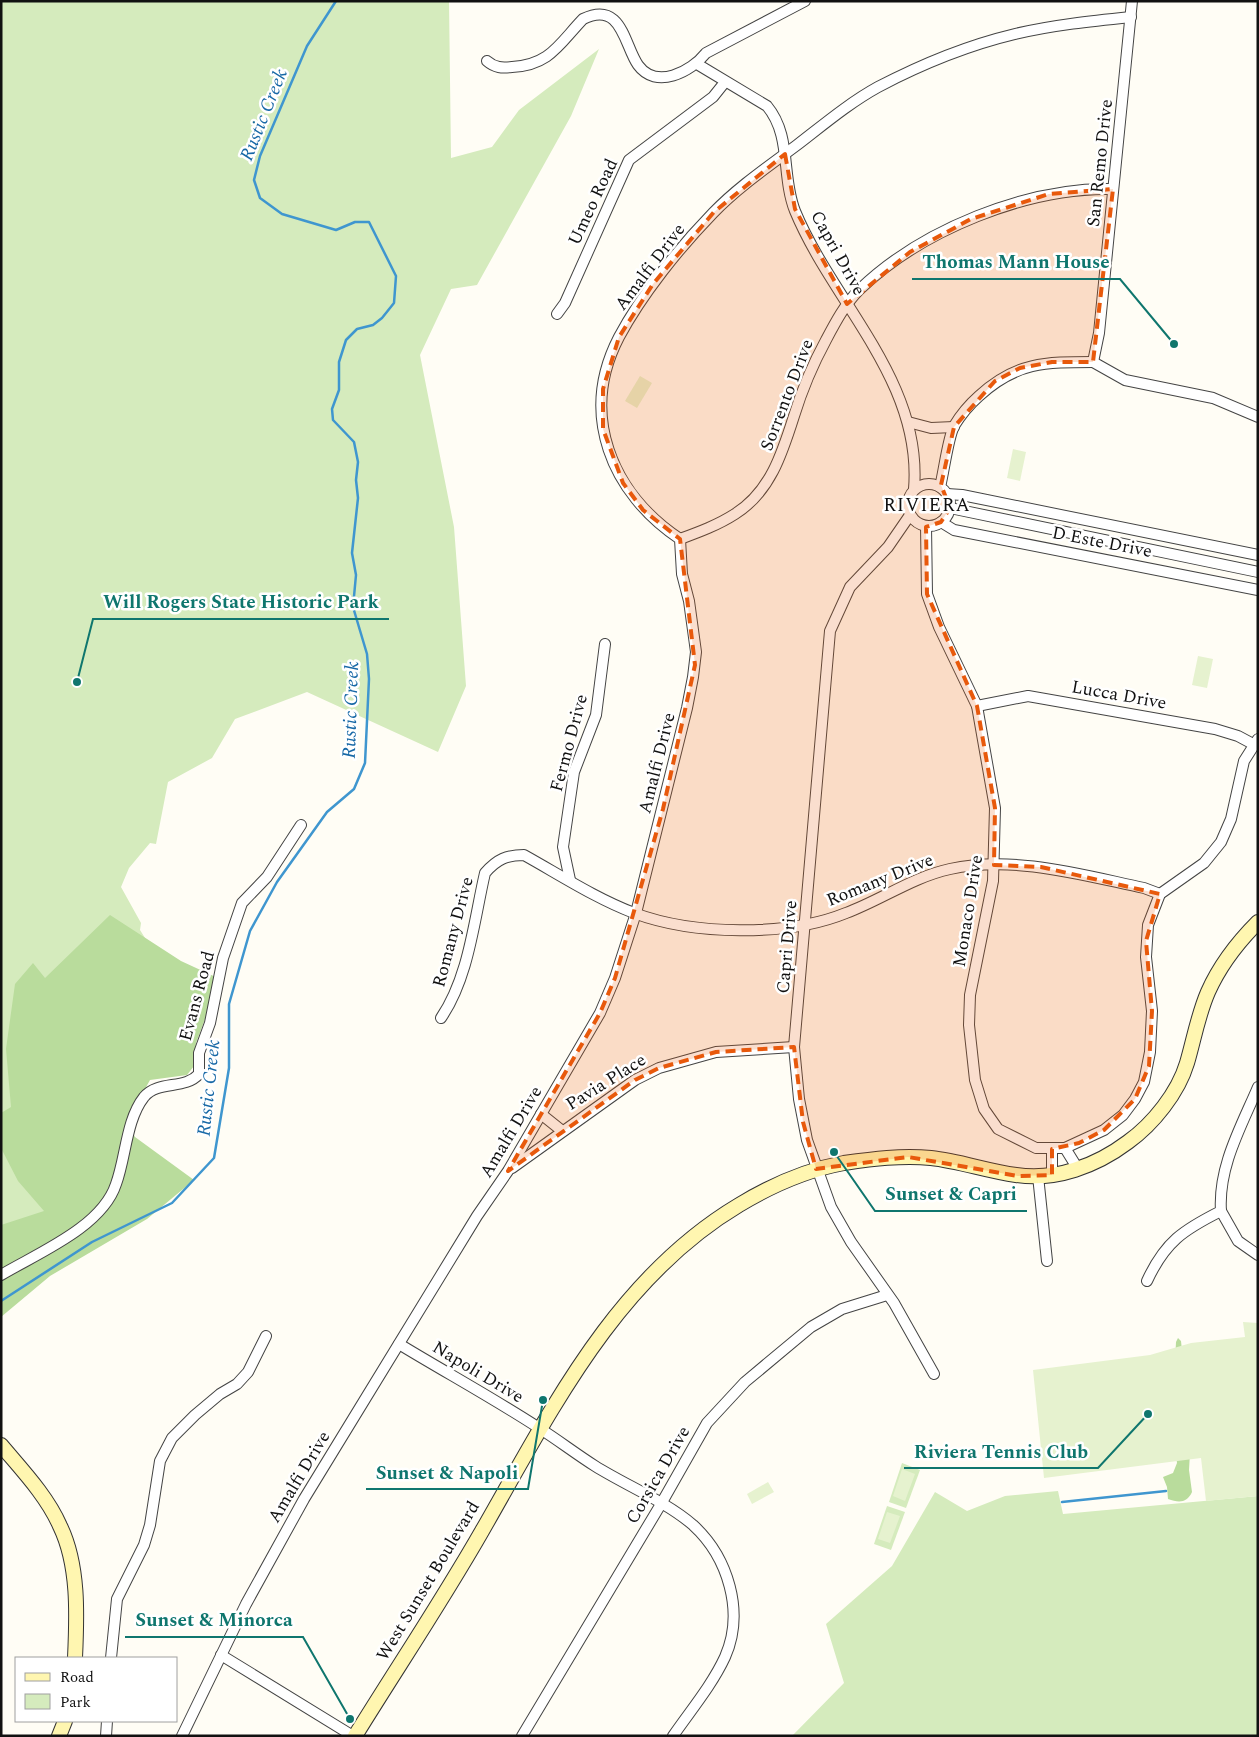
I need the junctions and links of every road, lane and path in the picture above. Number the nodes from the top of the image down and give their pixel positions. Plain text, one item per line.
1 (805, 1) edge
2 (1132, 1) edge
3 (1131, 17) junction
4 (487, 60) dead end
5 (697, 64) junction
6 (725, 82) junction
7 (785, 154) junction
8 (1113, 189) junction
9 (847, 304) junction
10 (557, 314) dead end
11 (1093, 362) junction
12 (1258, 417) edge
13 (908, 422) junction
14 (954, 427) junction
15 (914, 489) junction
16 (944, 490) junction
17 (950, 508) junction
18 (910, 515) junction
19 (941, 522) junction
20 (926, 526) junction
21 (680, 539) junction
22 (1258, 554) edge
23 (1258, 572) edge
24 (1258, 590) edge
25 (606, 644) dead end
26 (977, 706) junction
27 (1255, 741) edge
28 (301, 825) dead end
29 (994, 865) junction
30 (570, 880) junction
31 (1160, 894) junction
32 (636, 914) junction
33 (1258, 922) edge
34 (805, 925) junction
35 (441, 1018) dead end
36 (794, 1047) junction
37 (1258, 1087) edge
38 (541, 1114) junction
39 (561, 1130) junction
40 (1065, 1148) junction
41 (1052, 1149) junction
42 (816, 1169) junction
43 (1078, 1169) junction
44 (508, 1171) junction
45 (1052, 1175) junction
46 (1038, 1176) junction
47 (1221, 1211) junction
48 (1258, 1255) edge
49 (1047, 1261) dead end
50 (1, 1275) edge
51 (1147, 1281) dead end
52 (887, 1295) junction
53 (266, 1336) dead end
54 (399, 1344) junction
55 (934, 1374) dead end
56 (539, 1428) junction
57 (1, 1445) edge
58 (661, 1504) junction
59 (221, 1656) junction
60 (75, 1657) edge
61 (111, 1657) edge
62 (65, 1722) edge
63 (107, 1722) edge
64 (59, 1736) edge
65 (106, 1736) edge
66 (182, 1736) edge
67 (354, 1736) edge
68 (522, 1736) edge
69 (673, 1736) edge

1 - 5 street
2 - 3 street, San Remo Drive
3 - 7 street, Amalfi Drive
3 - 8 street, San Remo Drive
4 - 5 street
5 - 6 street, Capri Drive
6 - 7 street, Capri Drive
6 - 10 street, Umeo Road
7 - 9 street, Capri Drive
7 - 21 street, Amalfi Drive
8 - 9 street, Sorrento Drive
8 - 11 street, San Remo Drive
9 - 13 street, Capri Drive
9 - 21 street, Sorrento Drive
11 - 12 street
11 - 14 street
13 - 14 street
13 - 15 street, Capri Drive
14 - 16 street
15 - 16 street, D Este Drive
15 - 18 street
16 - 17 street
16 - 22 street, D Este Drive
17 - 19 street
17 - 23 street, D Este Drive
18 - 20 street
18 - 34 street, Capri Drive
19 - 20 street
19 - 24 street, D Este Drive
20 - 26 street, Monaco Drive
21 - 32 street, Amalfi Drive
25 - 30 street, Fermo Drive
26 - 27 street, Lucca Drive
26 - 29 street, Monaco Drive
27 - 31 street
28 - 50 street, Evans Road
29 - 31 street, Romany Drive
29 - 34 street, Romany Drive
29 - 41 street, Monaco Drive
30 - 32 street, Romany Drive
30 - 35 street, Romany Drive
31 - 40 street
32 - 34 street, Romany Drive
32 - 38 street, Amalfi Drive
33 - 43 main road, West Sunset Boulevard
34 - 36 street, Capri Drive
36 - 39 street, Pavia Place
36 - 42 street, Capri Drive
37 - 47 street
38 - 39 street
38 - 44 street, Amalfi Drive
39 - 44 street, Pavia Place
40 - 41 street, Monaco Drive
40 - 43 street
41 - 45 street
42 - 46 main road, West Sunset Boulevard
42 - 52 street, Capri Drive
42 - 56 main road, West Sunset Boulevard
43 - 45 main road, West Sunset Boulevard
44 - 54 street, Amalfi Drive
45 - 46 main road, West Sunset Boulevard
46 - 49 street
47 - 48 street
47 - 51 street
52 - 55 street, Capri Drive
52 - 58 street, Corsica Drive
53 - 61 street
54 - 56 street, Napoli Drive
54 - 59 street, Amalfi Drive
56 - 58 street, Napoli Drive
56 - 67 main road, West Sunset Boulevard
57 - 60 main road
58 - 68 street, Corsica Drive
58 - 69 street, Napoli Drive
59 - 66 street, Amalfi Drive
59 - 67 street
62 - 64 main road
63 - 65 street

